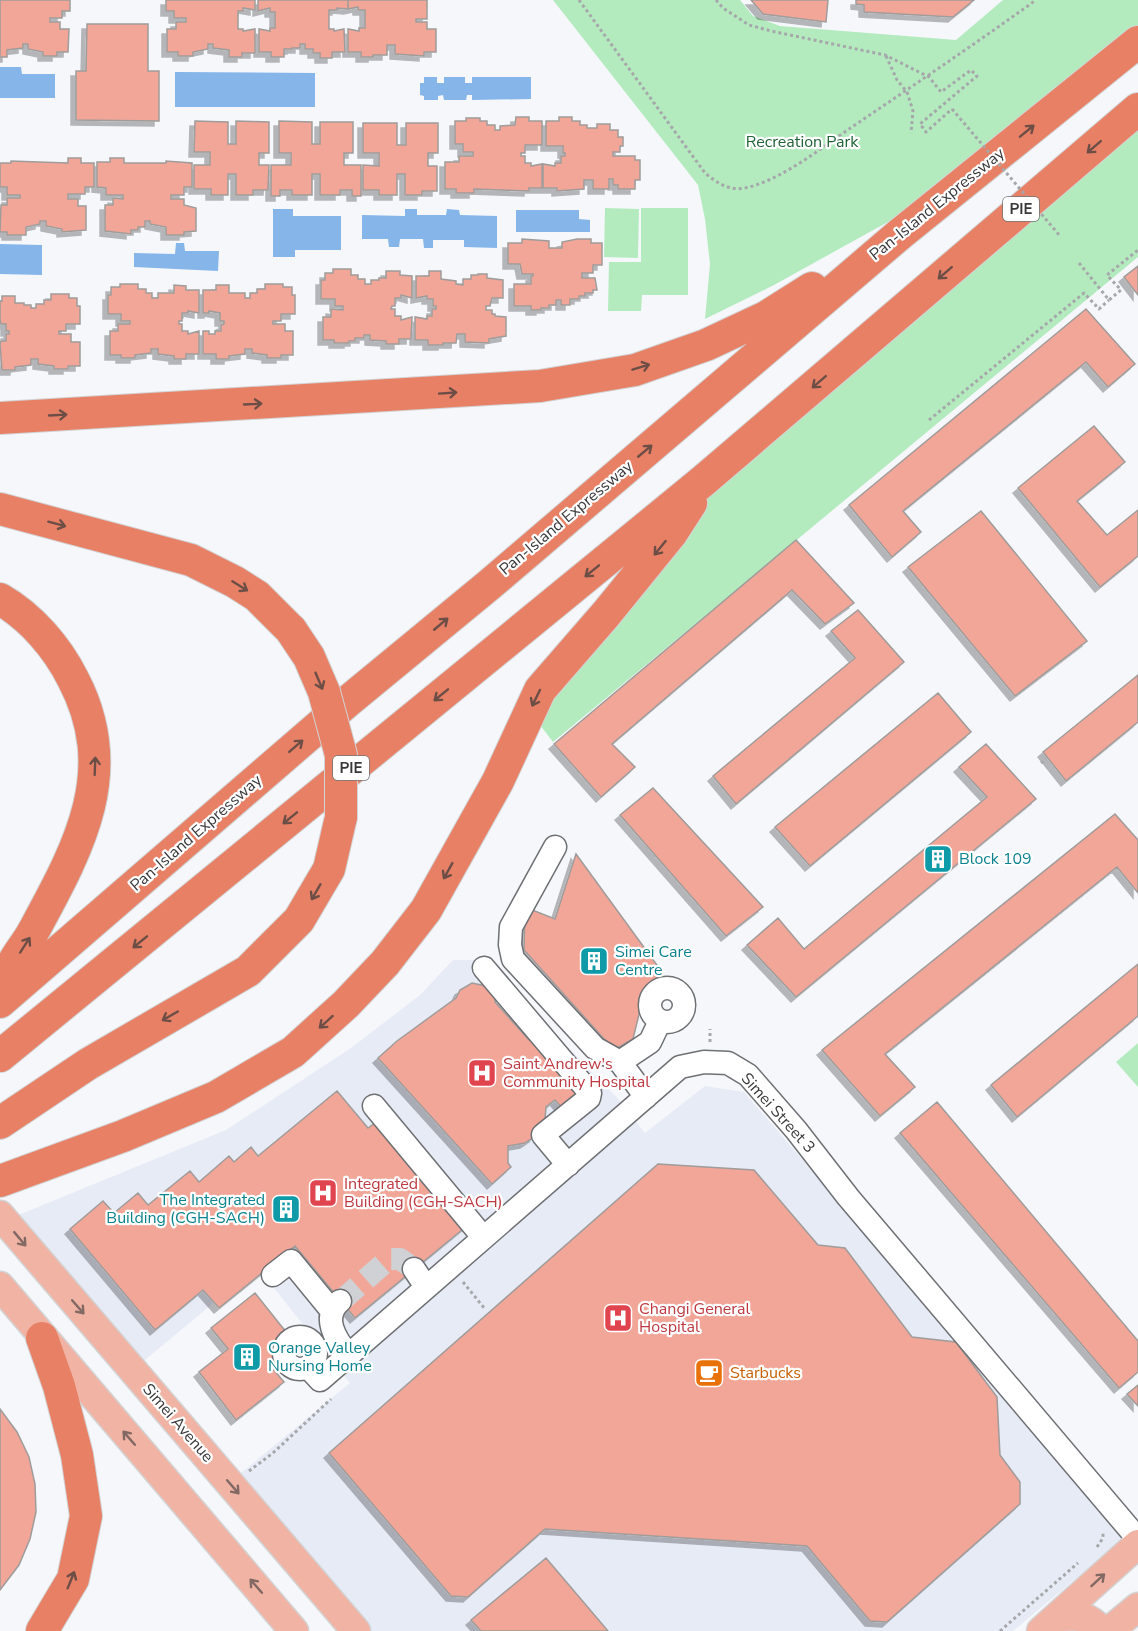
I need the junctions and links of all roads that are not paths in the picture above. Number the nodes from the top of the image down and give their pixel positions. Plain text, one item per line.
1 (1138, 42) edge
2 (1138, 109) edge
3 (900, 234) junction
4 (0, 418) edge
5 (703, 481) junction
6 (0, 509) edge
7 (0, 599) edge
8 (555, 847) dead end
9 (484, 968) dead end
10 (0, 1000) edge
11 (660, 1021) dead end
12 (0, 1056) edge
13 (620, 1062) junction
14 (646, 1097) junction
15 (374, 1106) dead end
16 (0, 1123) edge
17 (568, 1165) junction
18 (0, 1180) edge
19 (0, 1215) edge
20 (483, 1237) junction
21 (273, 1275) dead end
22 (0, 1287) edge
23 (42, 1338) junction
24 (348, 1354) junction
25 (308, 1367) dead end
26 (1138, 1539) edge
27 (1138, 1544) edge
28 (1138, 1607) edge
29 (1050, 1624) edge
30 (42, 1631) edge
31 (294, 1631) edge
32 (356, 1631) edge
33 (1102, 1631) edge
34 (1109, 1631) edge

3 -> 1 highway, Pan-Island Expressway
2 -> 5 highway, PIE
4 -> 3 highway
10 -> 3 highway, Pan-Island Expressway
5 -> 12 highway, PIE
5 -> 18 highway
6 -> 16 highway, bridge
10 -> 7 highway
8 - 13 street
9 - 17 street
11 - 13 street
13 - 14 street
14 - 17 street, Simei Street 3
14 - 26 street, Simei Street 3
15 - 20 street
17 - 20 street, Simei Street 3
19 -> 32 main road, Simei Avenue
20 - 24 street, Simei Street 3
21 - 24 street
22 - 23 main road
30 -> 23 highway
31 -> 23 main road
24 - 25 street, Simei Street 3
29 -> 27 main road
28 - 34 main road
29 - 33 main road

